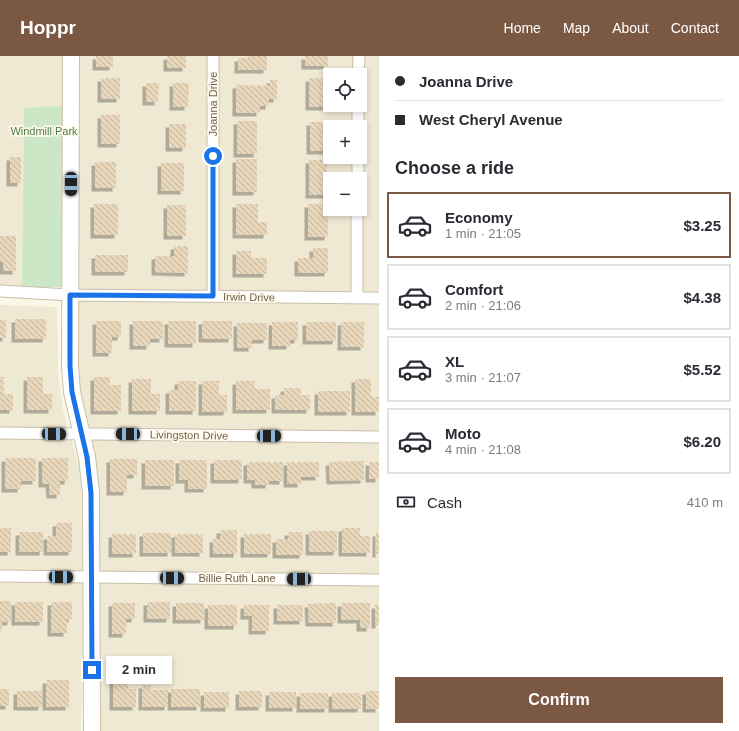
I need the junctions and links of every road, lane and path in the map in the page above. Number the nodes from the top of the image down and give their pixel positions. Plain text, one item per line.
1 (71, 56) edge
2 (213, 56) edge
3 (358, 56) edge
4 (358, 68) edge
5 (357, 216) edge
6 (0, 291) edge
7 (70, 295) junction
8 (213, 296) junction
9 (357, 298) junction
10 (379, 298) edge
11 (0, 433) edge
12 (81, 434) junction
13 (379, 437) edge
14 (0, 576) edge
15 (92, 577) junction
16 (379, 580) edge
17 (92, 731) edge

1 - 7 street
2 - 8 street, Joanna Drive
3 - 4 street
5 - 9 street
6 - 7 street, Irwin Drive
7 - 8 street, Irwin Drive
7 - 12 street
8 - 9 street, Irwin Drive
9 - 10 street, Irwin Drive
11 - 12 street, Livingston Drive
12 - 13 street, Livingston Drive
12 - 15 street
14 - 15 street, Billie Ruth Lane
15 - 16 street, Billie Ruth Lane
15 - 17 street

